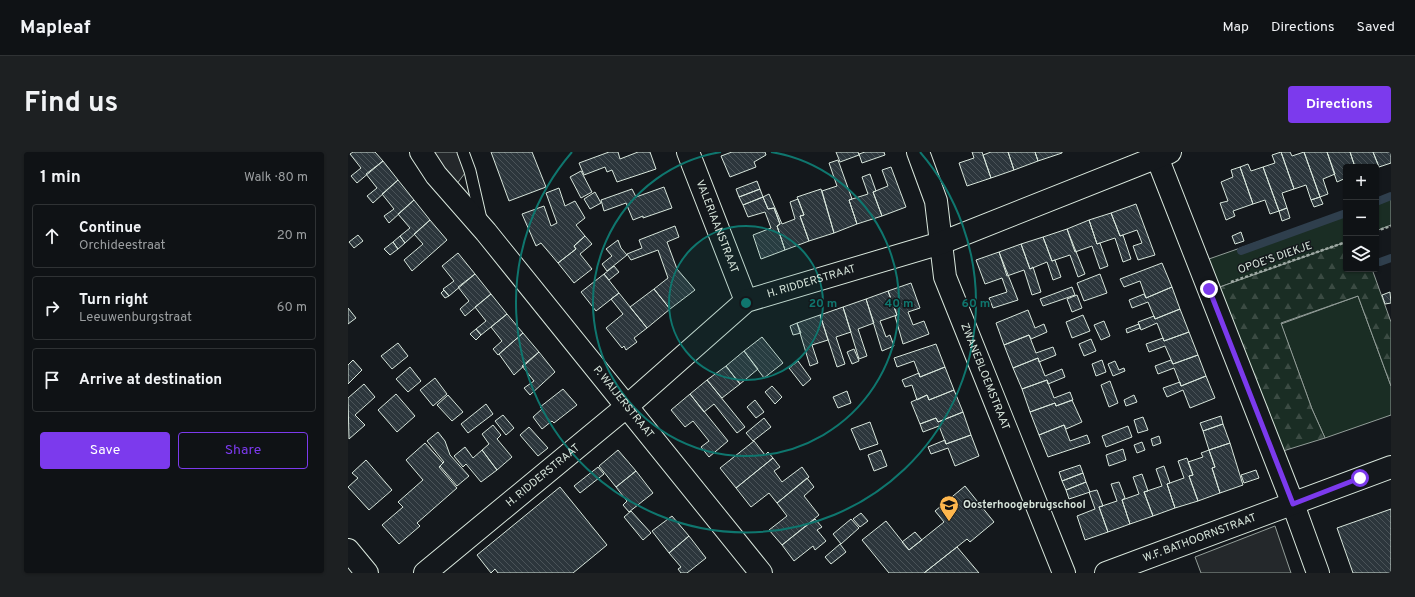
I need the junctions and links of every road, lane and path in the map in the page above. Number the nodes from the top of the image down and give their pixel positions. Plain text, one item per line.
1 (421, 152) edge
2 (463, 152) edge
3 (688, 152) edge
4 (918, 152) edge
5 (1161, 154) edge
6 (1391, 226) edge
7 (1379, 230) edge
8 (486, 232) junction
9 (941, 243) junction
10 (1343, 243) edge
11 (1209, 289) junction
12 (746, 301) junction
13 (626, 407) junction
14 (1391, 466) edge
15 (1293, 504) junction
16 (348, 550) edge
17 (367, 573) edge
18 (425, 573) edge
19 (761, 573) edge
20 (1064, 573) edge
21 (1106, 573) edge
22 (1318, 573) edge

1 - 8 street, P. WAIJERSTRAAT
2 - 8 lane, P. WAIJERSTRAAT
3 - 12 street, VALERIAANSTRAAT
4 - 9 street, ZWANEBLOEMSTRAAT
5 - 9 street, H. RIDDERSTRAAT
5 - 11 street
6 - 7 path
8 - 13 street, P. WAIJERSTRAAT
9 - 12 street, H. RIDDERSTRAAT
9 - 20 street, ZWANEBLOEMSTRAAT
10 - 11 path, OPOE'S DIEKJE
11 - 15 street
12 - 13 street, H. RIDDERSTRAAT
13 - 18 street, H. RIDDERSTRAAT
13 - 19 street, P. WAIJERSTRAAT
14 - 15 street, W.F. BATHOORNSTRAAT
15 - 21 street, W.F. BATHOORNSTRAAT
15 - 22 street
16 - 17 street

